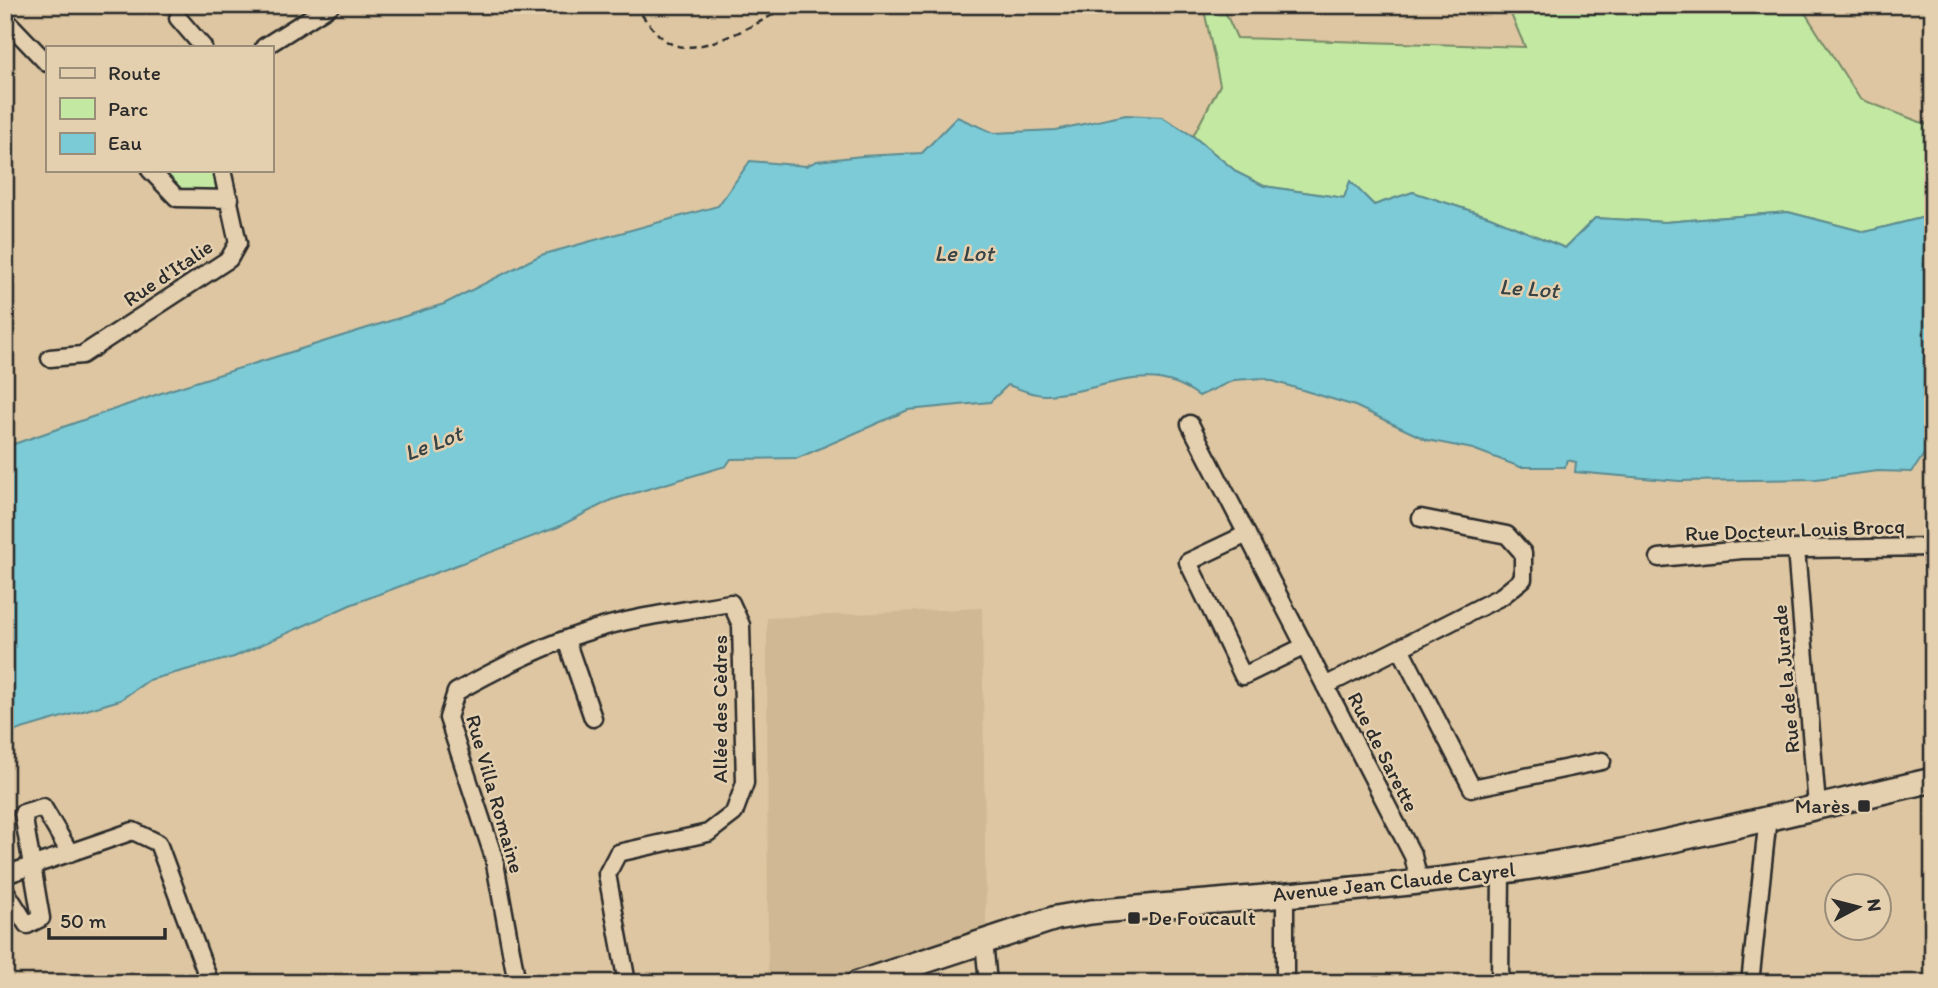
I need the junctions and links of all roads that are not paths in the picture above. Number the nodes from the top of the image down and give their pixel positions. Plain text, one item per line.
1 (331, 5) edge
2 (178, 18) dead end
3 (5, 19) edge
4 (202, 46) edge
5 (266, 46) edge
6 (46, 62) edge
7 (152, 172) edge
8 (223, 172) edge
9 (230, 199) junction
10 (50, 358) dead end
11 (1190, 424) dead end
12 (1421, 518) dead end
13 (1247, 534) junction
14 (1933, 547) edge
15 (1797, 549) junction
16 (1659, 558) dead end
17 (685, 610) joint
18 (566, 640) junction
19 (1304, 646) junction
20 (1400, 648) junction
21 (1325, 686) junction
22 (593, 718) dead end
23 (1602, 761) dead end
24 (1933, 780) edge
25 (1817, 806) junction
26 (1768, 817) junction
27 (70, 853) junction
28 (31, 866) junction
29 (1501, 871) junction
30 (5, 875) edge
31 (1419, 880) junction
32 (5, 890) edge
33 (1285, 894) junction
34 (984, 941) junction
35 (210, 983) edge
36 (517, 983) edge
37 (627, 983) edge
38 (858, 983) edge
39 (988, 983) edge
40 (1285, 983) edge
41 (1500, 983) edge
42 (1750, 983) edge

1 - 5 street
2 - 4 street
3 - 6 street
7 - 9 street
8 - 9 street, Rue d'Italie
9 - 10 street, Rue d'Italie
11 - 13 street, Rue de Sarette
12 - 20 street
13 - 19 street, Rue de Sarette
13 - 19 street
14 - 15 street, Rue Docteur Louis Brocq
15 - 16 street, Rue Docteur Louis Brocq
15 - 25 street, Rue de la Jurade
17 - 18 street, Rue Villa Romaine
17 - 37 street, Allée des Cèdres
18 - 22 street
18 - 36 street, Rue Villa Romaine
19 - 21 street, Rue de Sarette
20 - 21 street
20 - 23 street
21 - 31 street, Rue de Sarette
24 - 25 main road, Avenue Jean Claude Cayrel
25 - 26 main road, Avenue Jean Claude Cayrel
26 - 29 main road, Avenue Jean Claude Cayrel
26 - 42 street
27 - 28 street
27 - 28 street
27 - 35 street
28 - 30 street
28 - 32 street
29 - 31 main road, Avenue Jean Claude Cayrel
29 - 41 street
31 - 33 main road, Avenue Jean Claude Cayrel
33 - 34 main road, Avenue Jean Claude Cayrel
33 - 40 street
34 - 38 main road, Avenue Jean Claude Cayrel
34 - 39 street

